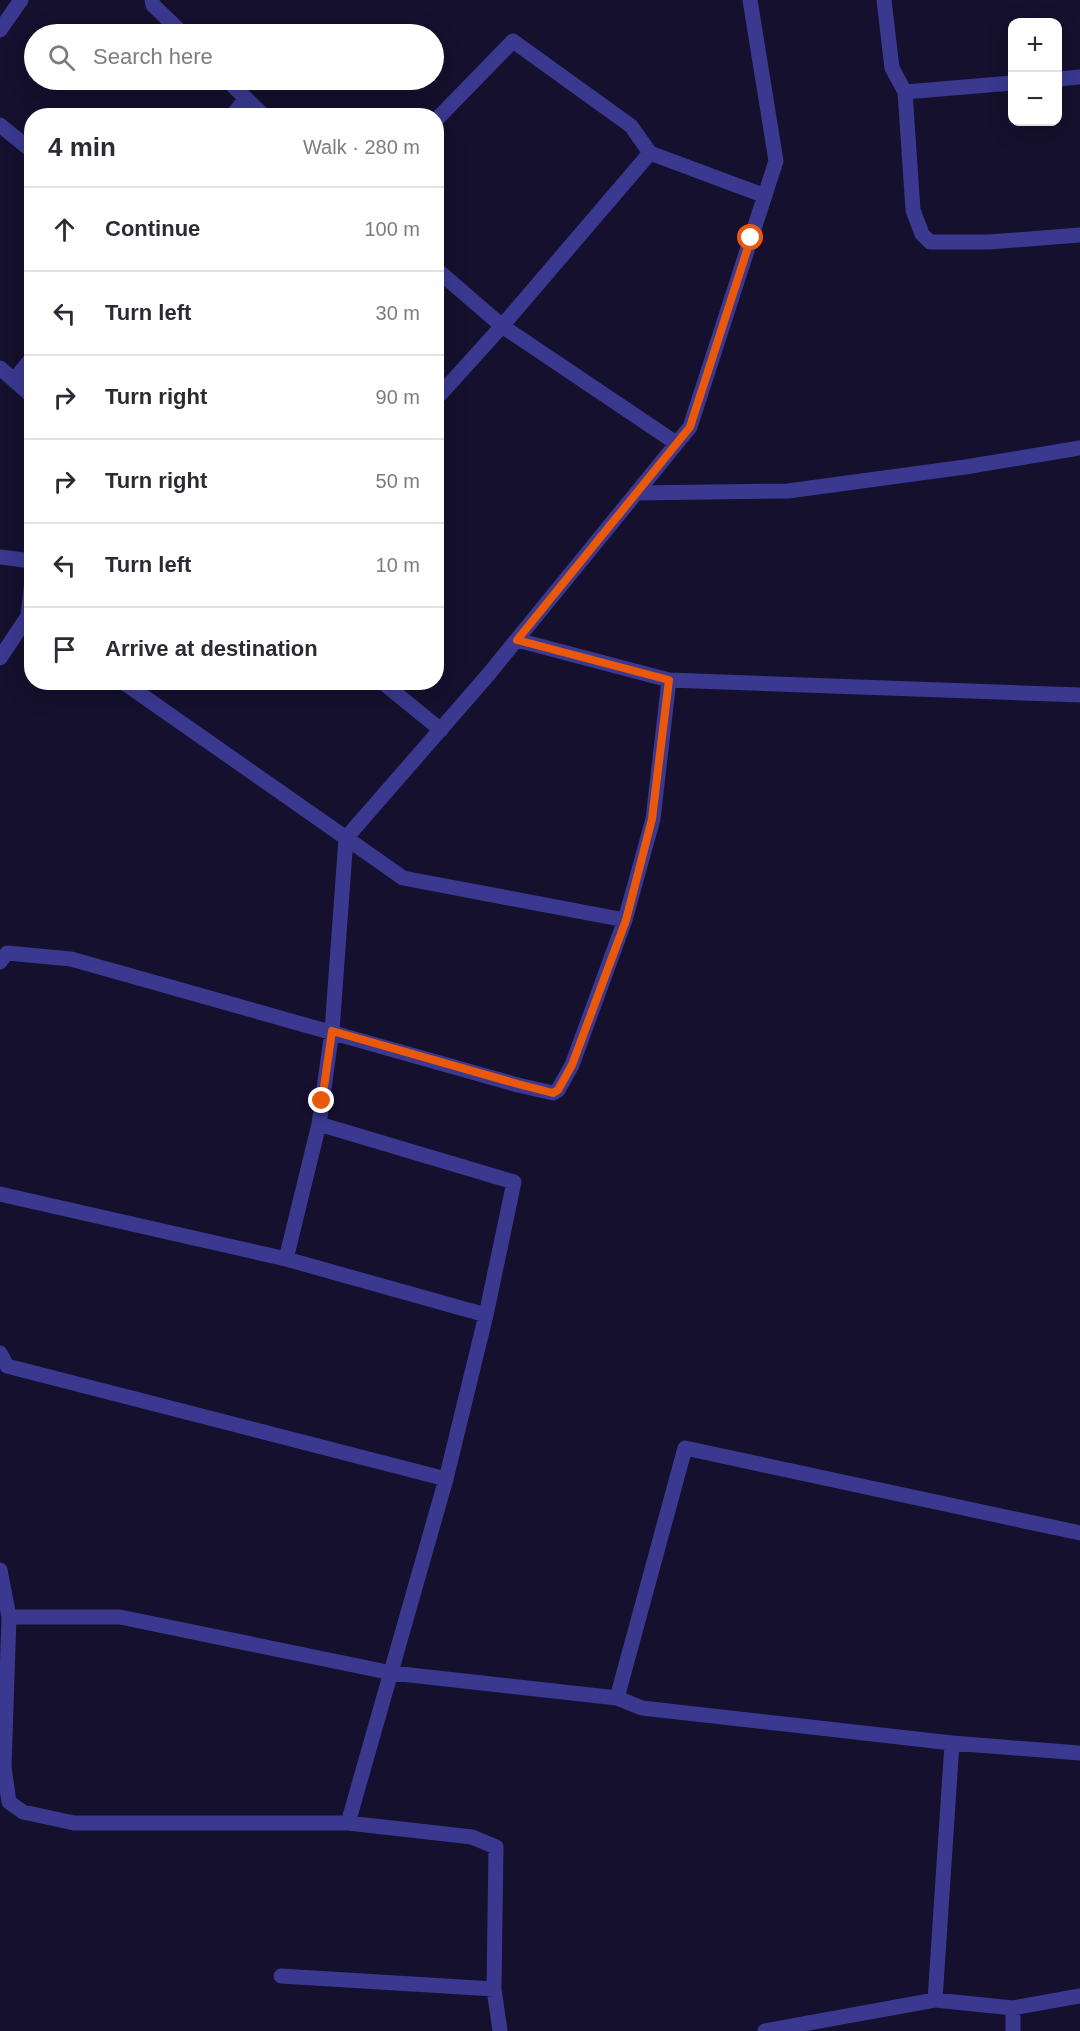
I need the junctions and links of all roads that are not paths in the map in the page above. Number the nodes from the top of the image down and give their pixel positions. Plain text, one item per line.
1 (21, 0) edge
2 (152, 0) edge
3 (750, 0) edge
4 (884, 0) edge
5 (173, 24) edge
6 (0, 30) edge
7 (1080, 77) edge
8 (1062, 79) edge
9 (1008, 82) edge
10 (238, 90) edge
11 (905, 92) junction
12 (246, 98) junction
13 (238, 108) edge
14 (256, 108) edge
15 (444, 112) edge
16 (0, 124) edge
17 (24, 144) edge
18 (650, 153) junction
19 (765, 196) junction
20 (1080, 235) edge
21 (444, 275) edge
22 (502, 326) junction
23 (0, 368) edge
24 (24, 368) edge
25 (14, 380) junction
26 (24, 389) edge
27 (444, 390) edge
28 (676, 443) junction
29 (1080, 448) edge
30 (636, 493) junction
31 (0, 557) edge
32 (24, 560) edge
33 (24, 625) edge
34 (517, 640) junction
35 (0, 658) edge
36 (669, 680) junction
37 (134, 690) edge
38 (392, 690) edge
39 (1080, 695) edge
40 (441, 730) junction
41 (346, 838) junction
42 (626, 920) junction
43 (0, 962) edge
44 (332, 1031) junction
45 (319, 1124) junction
46 (0, 1194) edge
47 (286, 1259) junction
48 (486, 1315) junction
49 (2, 1366) edge
50 (446, 1479) junction
51 (1080, 1533) edge
52 (0, 1570) edge
53 (9, 1617) junction
54 (392, 1673) junction
55 (617, 1698) junction
56 (952, 1743) junction
57 (1080, 1753) edge
58 (348, 1823) junction
59 (281, 1976) dead end
60 (494, 1989) junction
61 (1080, 1996) edge
62 (935, 2000) junction
63 (1013, 2008) junction
64 (500, 2031) edge
65 (765, 2031) edge
66 (1013, 2031) edge

1 - 6 street
2 - 5 street
3 - 19 street
4 - 11 street
7 - 8 street
9 - 11 street
10 - 12 street
11 - 20 street
12 - 13 street
12 - 14 street
15 - 18 street
16 - 17 street
18 - 19 street
18 - 22 street
19 - 28 street
21 - 22 street
22 - 27 street
22 - 28 street
23 - 25 street
24 - 25 street
25 - 26 street
28 - 30 street
29 - 30 street
30 - 34 street
31 - 32 street
33 - 35 street
34 - 36 street
34 - 40 street
36 - 39 street
36 - 42 street
37 - 41 street
38 - 40 street
40 - 41 street
41 - 42 street
41 - 44 street
42 - 44 street
43 - 44 street
44 - 45 street
45 - 47 street
45 - 48 street
46 - 47 street
47 - 48 street
48 - 50 street
49 - 50 street
50 - 54 street
51 - 55 street
52 - 53 street
53 - 54 street
53 - 58 street
54 - 55 street
54 - 58 street
55 - 56 street
56 - 57 street
56 - 62 street
58 - 60 street
59 - 60 street
60 - 64 street
61 - 63 street
62 - 63 street
62 - 65 street
63 - 66 street

